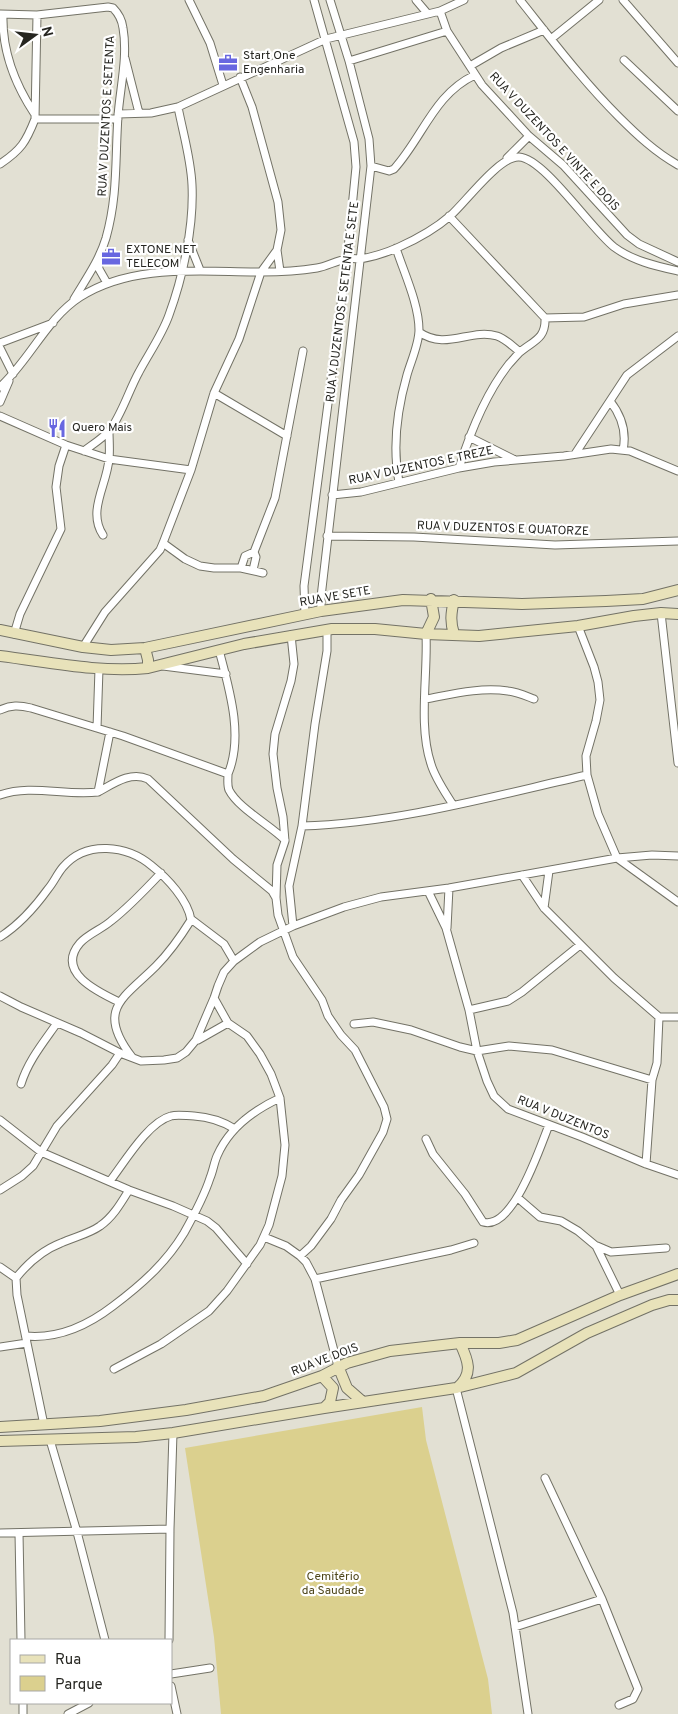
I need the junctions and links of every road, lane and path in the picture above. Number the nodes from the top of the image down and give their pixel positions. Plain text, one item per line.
1 (189, 0) edge
2 (314, 0) edge
3 (330, 0) edge
4 (416, 0) edge
5 (464, 0) edge
6 (520, 0) edge
7 (599, 0) edge
8 (622, 0) edge
9 (440, 11) junction
10 (427, 13) junction
11 (1, 15) edge
12 (36, 15) junction
13 (447, 30) junction
14 (544, 30) junction
15 (340, 35) junction
16 (326, 39) junction
17 (551, 40) junction
18 (124, 51) junction
19 (624, 60) dead end
20 (349, 61) junction
21 (678, 63) edge
22 (470, 66) junction
23 (476, 75) junction
24 (240, 77) junction
25 (223, 85) junction
26 (178, 107) junction
27 (678, 111) edge
28 (139, 114) junction
29 (34, 116) junction
30 (118, 117) junction
31 (529, 136) junction
32 (505, 160) junction
33 (0, 164) edge
34 (678, 165) edge
35 (371, 166) junction
36 (449, 216) junction
37 (188, 239) junction
38 (396, 248) junction
39 (276, 250) junction
40 (361, 258) junction
41 (347, 259) junction
42 (98, 260) junction
43 (678, 262) edge
44 (200, 270) junction
45 (182, 271) junction
46 (280, 271) junction
47 (678, 271) edge
48 (261, 272) junction
49 (107, 283) junction
50 (678, 295) edge
51 (73, 302) junction
52 (545, 318) junction
53 (53, 323) junction
54 (419, 332) junction
55 (678, 336) edge
56 (0, 343) edge
57 (0, 348) edge
58 (303, 351) dead end
59 (520, 352) junction
60 (12, 376) junction
61 (0, 387) edge
62 (214, 393) junction
63 (610, 401) junction
64 (0, 402) edge
65 (0, 416) edge
66 (109, 431) junction
67 (287, 436) junction
68 (469, 437) junction
69 (66, 445) junction
70 (623, 450) junction
71 (84, 451) junction
72 (575, 454) junction
73 (109, 459) junction
74 (514, 460) junction
75 (459, 468) junction
76 (191, 470) junction
77 (678, 471) edge
78 (399, 482) junction
79 (332, 495) junction
80 (103, 535) dead end
81 (327, 536) junction
82 (678, 541) edge
83 (163, 543) junction
84 (254, 552) junction
85 (241, 568) junction
86 (253, 570) junction
87 (263, 573) dead end
88 (678, 590) edge
89 (431, 599) junction
90 (454, 600) junction
91 (606, 601) junction
92 (321, 611) junction
93 (661, 613) junction
94 (678, 614) edge
95 (306, 615) junction
96 (606, 621) junction
97 (578, 626) junction
98 (327, 629) junction
99 (5, 633) edge
100 (426, 634) junction
101 (454, 634) junction
102 (291, 635) junction
103 (83, 647) junction
104 (145, 648) junction
105 (219, 650) junction
106 (0, 656) edge
107 (153, 667) junction
108 (99, 669) junction
109 (226, 674) junction
110 (534, 699) dead end
111 (426, 700) junction
112 (0, 710) edge
113 (97, 728) junction
114 (110, 732) junction
115 (678, 763) edge
116 (228, 774) junction
117 (587, 775) junction
118 (98, 792) junction
119 (0, 795) edge
120 (453, 805) junction
121 (302, 826) junction
122 (285, 841) junction
123 (677, 854) edge
124 (617, 858) junction
125 (548, 871) junction
126 (161, 873) junction
127 (522, 875) junction
128 (449, 888) junction
129 (428, 891) junction
130 (276, 898) junction
131 (678, 902) edge
132 (544, 908) junction
133 (191, 917) junction
134 (293, 926) junction
135 (446, 928) junction
136 (285, 930) junction
137 (0, 937) edge
138 (580, 945) junction
139 (234, 961) junction
140 (0, 996) edge
141 (214, 998) junction
142 (119, 1002) junction
143 (469, 1010) junction
144 (659, 1017) junction
145 (678, 1017) edge
146 (57, 1023) junction
147 (228, 1023) junction
148 (354, 1024) dead end
149 (196, 1040) junction
150 (478, 1051) junction
151 (120, 1053) junction
152 (132, 1057) junction
153 (652, 1080) junction
154 (21, 1084) dead end
155 (280, 1098) junction
156 (0, 1120) edge
157 (548, 1125) junction
158 (235, 1129) junction
159 (426, 1139) dead end
160 (41, 1152) junction
161 (646, 1164) junction
162 (678, 1175) edge
163 (110, 1181) junction
164 (0, 1190) edge
165 (129, 1190) junction
166 (518, 1198) junction
167 (194, 1215) junction
168 (264, 1238) junction
169 (474, 1243) dead end
170 (596, 1246) junction
171 (666, 1248) dead end
172 (300, 1256) junction
173 (247, 1264) junction
174 (0, 1267) edge
175 (678, 1274) edge
176 (16, 1278) junction
177 (315, 1279) junction
178 (620, 1295) junction
179 (678, 1300) edge
180 (26, 1339) junction
181 (460, 1343) junction
182 (0, 1347) edge
183 (338, 1366) junction
184 (114, 1369) dead end
185 (322, 1376) junction
186 (456, 1388) junction
187 (363, 1402) junction
188 (324, 1408) junction
189 (44, 1425) junction
190 (0, 1427) edge
191 (173, 1433) junction
192 (50, 1440) junction
193 (0, 1442) edge
194 (544, 1478) dead end
195 (170, 1529) junction
196 (77, 1532) junction
197 (0, 1533) edge
198 (19, 1533) junction
199 (602, 1599) junction
200 (515, 1627) junction
201 (21, 1639) edge
202 (105, 1639) edge
203 (169, 1639) edge
204 (210, 1668) dead end
205 (172, 1674) edge
206 (172, 1691) edge
207 (87, 1704) edge
208 (619, 1705) dead end
209 (68, 1714) edge
210 (177, 1714) edge
211 (528, 1714) edge

1 - 25 street
2 - 16 street
3 - 15 street, RUA V DUZENTOS E SETENTA E SETE
4 - 10 street
5 - 9 street
6 - 14 street
7 - 17 street
8 - 21 street
9 - 10 street
9 - 13 street, RUA V DUZENTOS E VINTE E DOIS
10 - 15 street
11 - 12 street, RUA V DUZENTOS E SETENTA
11 - 29 street
12 - 18 street, RUA V DUZENTOS E SETENTA
12 - 29 street
13 - 20 street
13 - 22 street, RUA V DUZENTOS E VINTE E DOIS
14 - 17 street
14 - 22 street
15 - 16 street
15 - 20 street, RUA V DUZENTOS E SETENTA E SETE
16 - 24 street
16 - 41 street
17 - 34 street
18 - 28 street
18 - 30 street, RUA V DUZENTOS E SETENTA
19 - 27 street
20 - 35 street, RUA V DUZENTOS E SETENTA E SETE
22 - 23 street, RUA V DUZENTOS E VINTE E DOIS
23 - 31 street, RUA V DUZENTOS E VINTE E DOIS
23 - 35 street
24 - 25 street
24 - 39 street
25 - 26 street
26 - 28 street
26 - 37 street
28 - 30 street
29 - 30 street
29 - 33 street
30 - 42 street, RUA V DUZENTOS E SETENTA
31 - 32 street
31 - 43 street, RUA V DUZENTOS E VINTE E DOIS
32 - 36 street
32 - 47 street
35 - 40 street, RUA V DUZENTOS E SETENTA E SETE
36 - 38 street
36 - 52 street
37 - 44 street
37 - 45 street
38 - 40 street
38 - 54 street
39 - 46 street
39 - 48 street
40 - 41 street
40 - 79 street, RUA V DUZENTOS E SETENTA E SETE
41 - 46 street
41 - 95 street
42 - 49 street
42 - 51 street, RUA V DUZENTOS E SETENTA
44 - 45 street
44 - 48 street
45 - 49 street
45 - 66 street
46 - 48 street
48 - 62 street
49 - 51 street
50 - 52 street
51 - 53 street
52 - 59 street
53 - 56 street
53 - 60 street
54 - 59 street
54 - 78 street
55 - 63 street
57 - 60 street
58 - 67 street
59 - 68 street
60 - 61 street
60 - 64 street
62 - 67 street
62 - 76 street
63 - 70 street
63 - 72 street
65 - 69 street
66 - 71 street
66 - 73 street
67 - 84 street
68 - 74 street
68 - 75 street
69 - 71 street
69 - 99 street
70 - 72 street, RUA V DUZENTOS E TREZE
70 - 77 street, RUA V DUZENTOS E TREZE
71 - 73 street
72 - 74 street, RUA V DUZENTOS E TREZE
73 - 76 street
73 - 80 street
74 - 75 street, RUA V DUZENTOS E TREZE
75 - 78 street, RUA V DUZENTOS E TREZE
76 - 83 street
78 - 79 street, RUA V DUZENTOS E TREZE
79 - 81 street, RUA V DUZENTOS E SETENTA E SETE
81 - 82 street, RUA V DUZENTOS E QUATORZE
81 - 92 street, RUA V DUZENTOS E SETENTA E SETE
83 - 85 street
83 - 103 street
84 - 85 street
84 - 86 street
85 - 86 street
86 - 87 street
88 - 91 main road, RUA VE SETE
89 - 90 main road, RUA VE SETE
89 - 92 main road, RUA VE SETE
89 - 100 main road
90 - 91 main road, RUA VE SETE
90 - 101 main road
91 - 96 main road
92 - 95 main road, RUA VE SETE
93 - 94 main road
93 - 96 main road
93 - 115 street
95 - 104 main road, RUA VE SETE
96 - 97 main road
97 - 101 main road
97 - 117 street
98 - 100 main road
98 - 102 main road
98 - 121 street
99 - 103 main road, RUA VE SETE
100 - 101 main road
100 - 111 street
102 - 105 main road
102 - 122 street
103 - 104 main road, RUA VE SETE
104 - 107 main road
105 - 107 main road
105 - 109 street
106 - 108 main road
107 - 108 main road
107 - 109 street
108 - 113 street
109 - 116 street
110 - 111 street
111 - 120 street
112 - 113 street
113 - 114 street
114 - 116 street
114 - 118 street
116 - 122 street
117 - 120 street
117 - 124 street
118 - 119 street
118 - 130 street
120 - 121 street
121 - 134 street
122 - 130 street
123 - 124 street
124 - 125 street
124 - 131 street
125 - 127 street
125 - 132 street
126 - 133 street
126 - 137 street
126 - 142 street
127 - 128 street
127 - 132 street
128 - 129 street
128 - 135 street, RUA V DUZENTOS
129 - 134 street
129 - 135 street, RUA V DUZENTOS
130 - 136 street
132 - 138 street
133 - 139 street
133 - 142 street
134 - 136 street
135 - 143 street, RUA V DUZENTOS
136 - 139 street
136 - 172 street
138 - 143 street
138 - 144 street
139 - 141 street
140 - 146 street
141 - 147 street
141 - 149 street
142 - 152 street
143 - 150 street, RUA V DUZENTOS
144 - 145 street
144 - 153 street
146 - 151 street
146 - 154 street
147 - 149 street
147 - 155 street
148 - 150 street
149 - 152 street
150 - 153 street
150 - 157 street, RUA V DUZENTOS
151 - 152 street
151 - 160 street
153 - 161 street
155 - 158 street
155 - 168 street
156 - 160 street
157 - 161 street, RUA V DUZENTOS
157 - 166 street
158 - 163 street
158 - 167 street
159 - 166 street
160 - 163 street
160 - 164 street
161 - 162 street, RUA V DUZENTOS
163 - 165 street
165 - 167 street
165 - 176 street
166 - 170 street
167 - 173 street
167 - 180 street
168 - 172 street
168 - 173 street
169 - 177 street
170 - 171 street
170 - 178 street
172 - 177 street
173 - 184 street
174 - 176 street
175 - 178 main road, RUA VE DOIS
176 - 180 street
177 - 183 street
178 - 181 main road, RUA VE DOIS
179 - 186 main road
180 - 182 street
180 - 189 street
181 - 183 main road, RUA VE DOIS
181 - 186 main road
183 - 185 main road, RUA VE DOIS
183 - 187 main road
185 - 188 main road
185 - 189 main road, RUA VE DOIS
186 - 187 main road
186 - 200 street
187 - 188 main road
188 - 191 main road
189 - 190 main road, RUA VE DOIS
191 - 192 main road
191 - 195 street
192 - 193 main road
192 - 196 street
194 - 199 street
195 - 196 street
195 - 203 street
196 - 198 street
196 - 202 street
197 - 198 street
198 - 201 street
199 - 200 street
199 - 208 street
200 - 211 street
204 - 205 street
206 - 210 street
207 - 209 street

